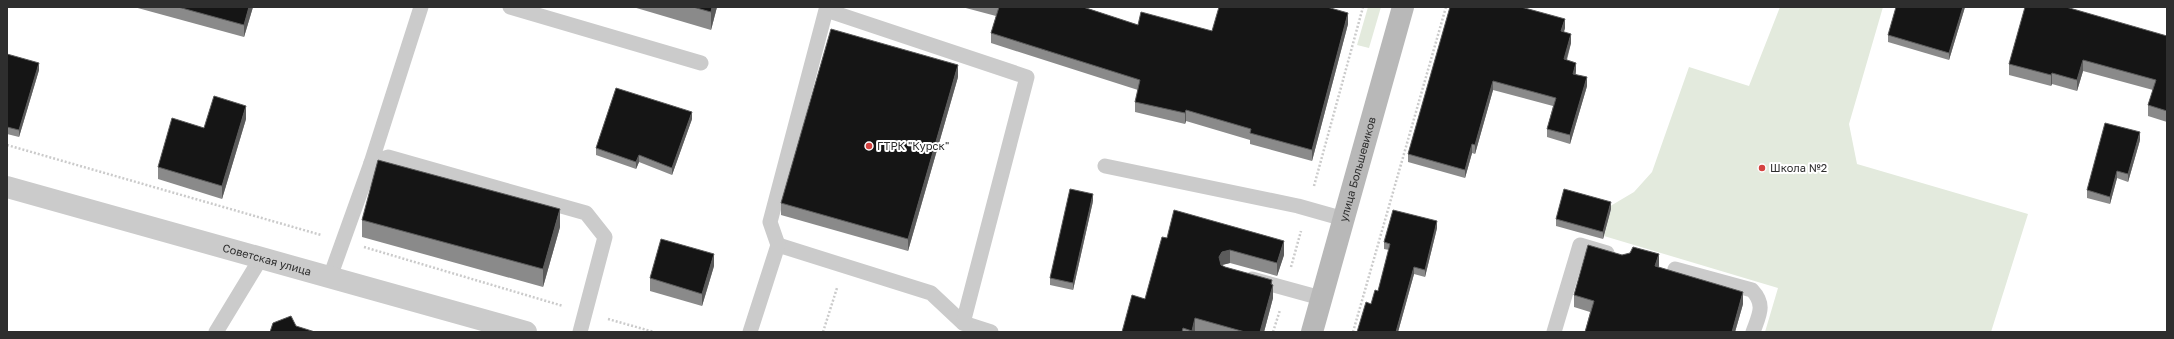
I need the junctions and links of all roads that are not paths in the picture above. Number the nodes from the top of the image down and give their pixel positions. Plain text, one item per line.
1 (421, 7) edge
2 (510, 7) edge
3 (1403, 7) edge
4 (701, 63) dead end
5 (371, 163) junction
6 (1105, 166) dead end
7 (7, 187) edge
8 (1344, 219) junction
9 (778, 245) junction
10 (261, 258) junction
11 (1624, 258) edge
12 (1675, 269) dead end
13 (1235, 274) edge
14 (330, 277) junction
15 (1321, 298) junction
16 (963, 323) junction
17 (477, 325) edge
18 (216, 332) edge
19 (526, 332) edge
20 (580, 332) edge
21 (750, 332) edge
22 (991, 332) edge
23 (1312, 332) edge
24 (1554, 332) edge
25 (1753, 332) edge

1 - 5 lane
2 - 4 lane
3 - 8 main road, улица Большевиков
5 - 14 lane
5 - 20 lane
6 - 8 lane
7 - 10 street, Советская улица
8 - 15 main road, улица Большевиков
9 - 16 lane
9 - 16 lane
9 - 21 lane
10 - 14 street, Советская улица
10 - 18 lane
11 - 24 lane
12 - 25 lane
13 - 15 lane
14 - 17 street, Советская улица
15 - 23 main road, улица Большевиков
16 - 22 lane
17 - 19 street, Советская улица

